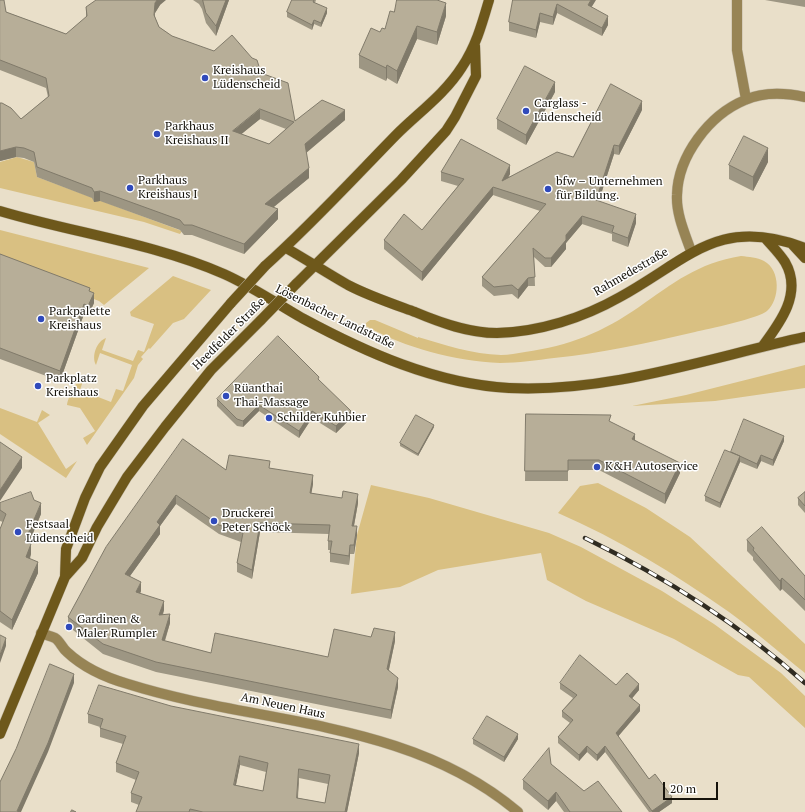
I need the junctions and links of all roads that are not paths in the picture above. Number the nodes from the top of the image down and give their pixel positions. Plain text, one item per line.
1 (489, 0) edge
2 (737, 0) edge
3 (475, 46) junction
4 (805, 97) edge
5 (746, 99) junction
6 (0, 211) edge
7 (765, 238) junction
8 (791, 243) junction
9 (286, 248) junction
10 (805, 248) edge
11 (691, 252) junction
12 (805, 258) edge
13 (315, 265) junction
14 (805, 337) edge
15 (762, 346) junction
16 (65, 577) junction
17 (41, 633) junction
18 (0, 734) edge
19 (518, 812) edge

1 - 3 main road, Heedfelder Straße
2 - 5 street
3 - 9 main road, Heedfelder Straße
3 - 13 main road, Heedfelder Straße
4 - 5 street
5 - 11 street
6 - 15 main road, Lösenbacher Landstraße
7 - 8 main road, Rahmedestraße
7 - 11 main road, Rahmedestraße
7 - 15 main road
8 - 10 main road, Rahmedestraße
8 - 12 main road
9 - 13 main road, Rahmedestraße
9 - 16 main road, Heedfelder Straße, bridge
11 - 13 main road, Rahmedestraße
13 - 16 main road, Heedfelder Straße, bridge
14 - 15 main road
16 - 17 main road, Heedfelder Straße
17 - 18 main road, Heedfelder Straße
17 - 19 street, Am Neuen Haus

